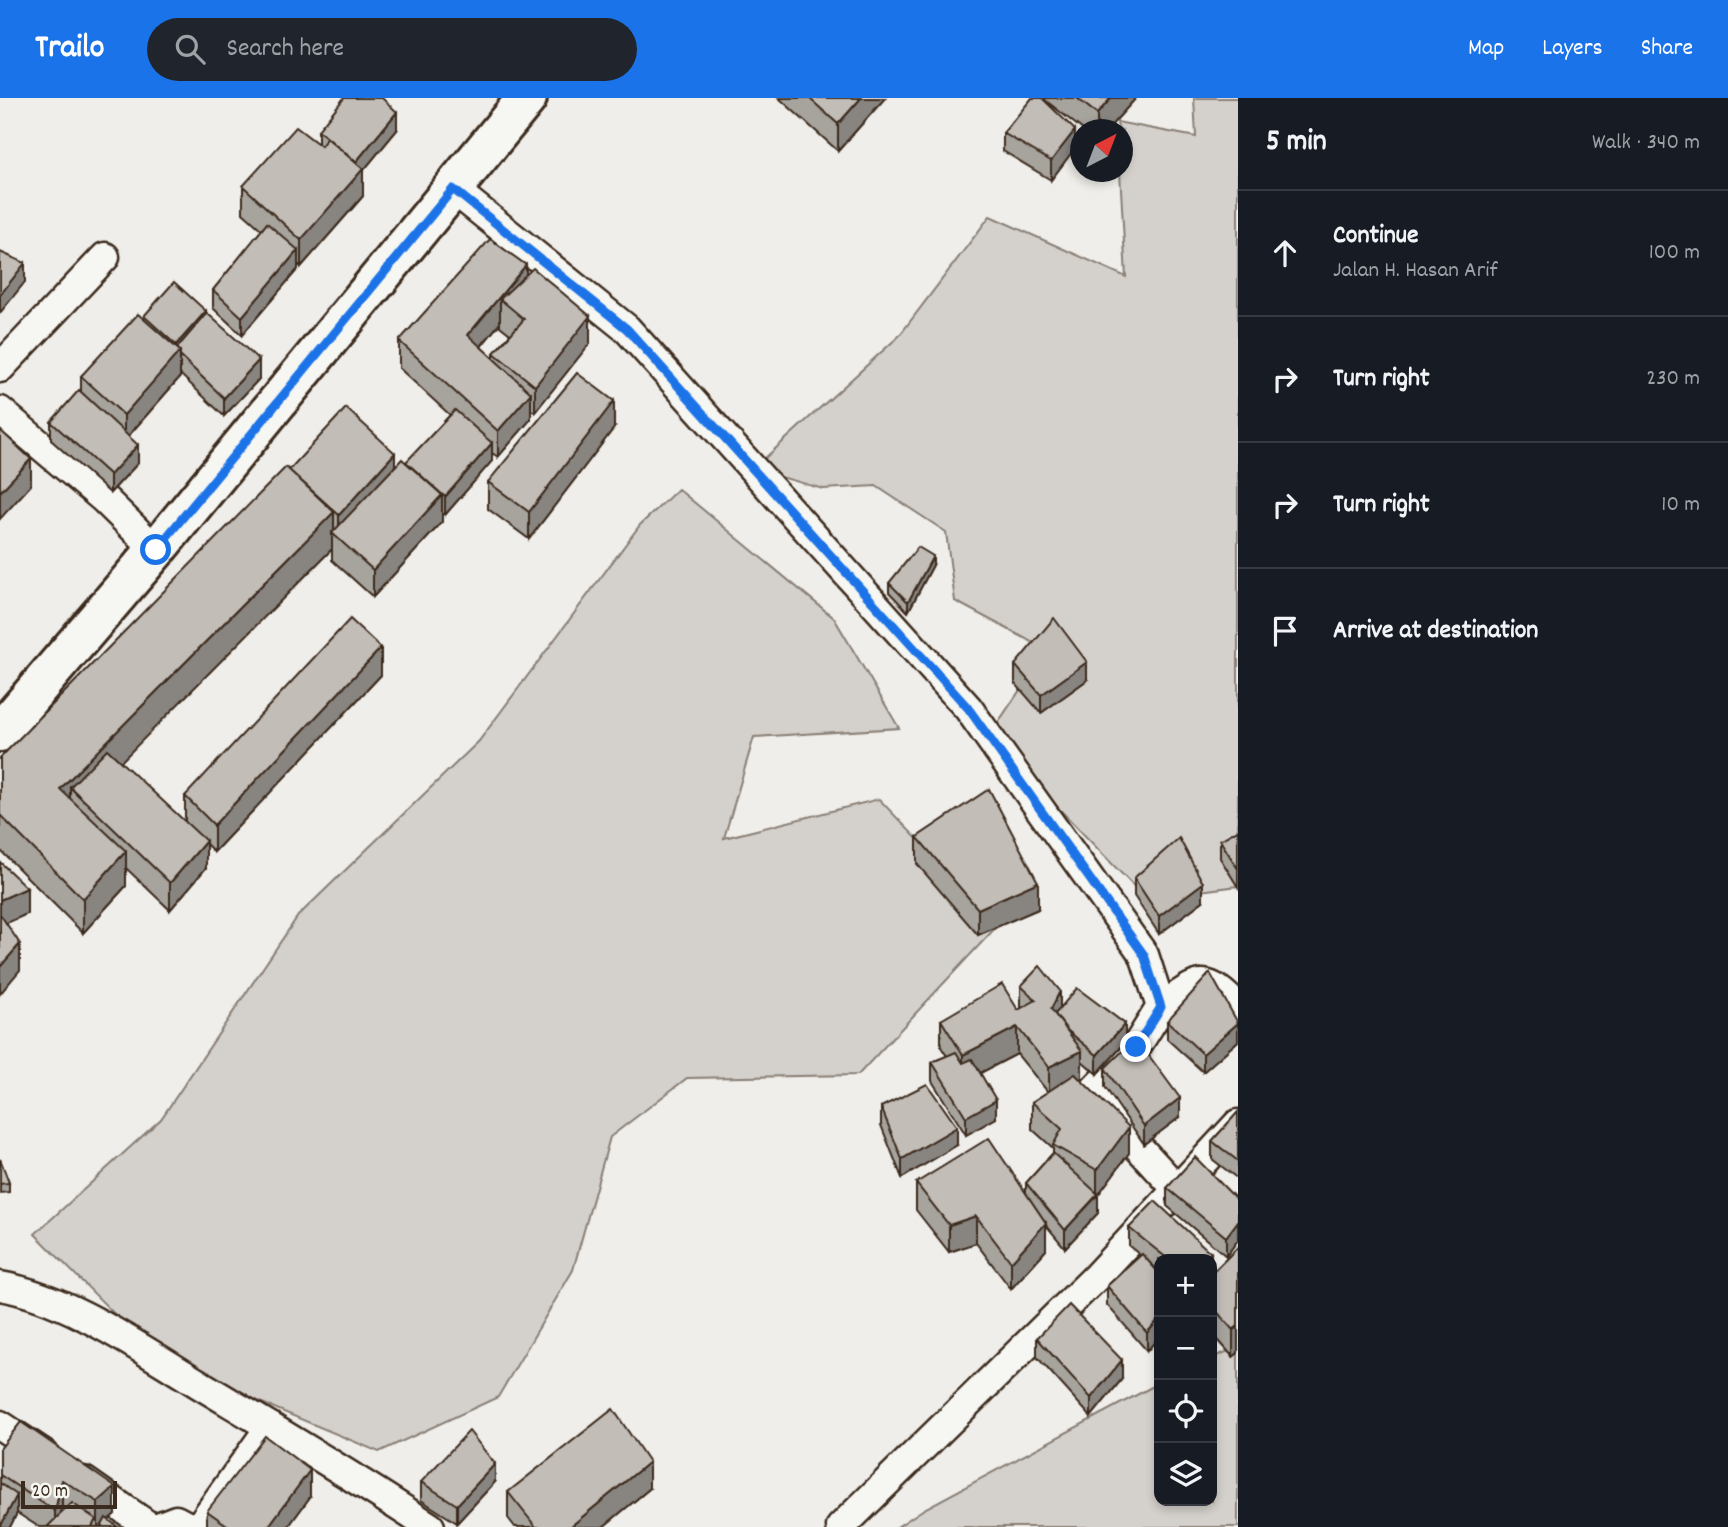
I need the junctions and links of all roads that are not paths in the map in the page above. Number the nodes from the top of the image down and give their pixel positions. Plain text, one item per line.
1 (527, 98) edge
2 (453, 189) junction
3 (105, 257) dead end
4 (0, 368) edge
5 (0, 411) edge
6 (156, 550) junction
7 (0, 732) edge
8 (1161, 1007) junction
9 (1238, 1008) edge
10 (1238, 1124) edge
11 (1177, 1189) junction
12 (0, 1286) edge
13 (0, 1425) edge
14 (270, 1427) junction
15 (150, 1527) edge
16 (158, 1527) edge
17 (189, 1527) edge
18 (199, 1527) edge
19 (430, 1527) edge
20 (841, 1527) edge

1 - 2 main road
2 - 6 main road
2 - 8 street
3 - 4 street
5 - 6 street
6 - 7 main road
8 - 9 street
8 - 11 street
10 - 11 street
11 - 20 street
12 - 14 street
13 - 15 street
14 - 18 street
14 - 19 street
16 - 17 street

